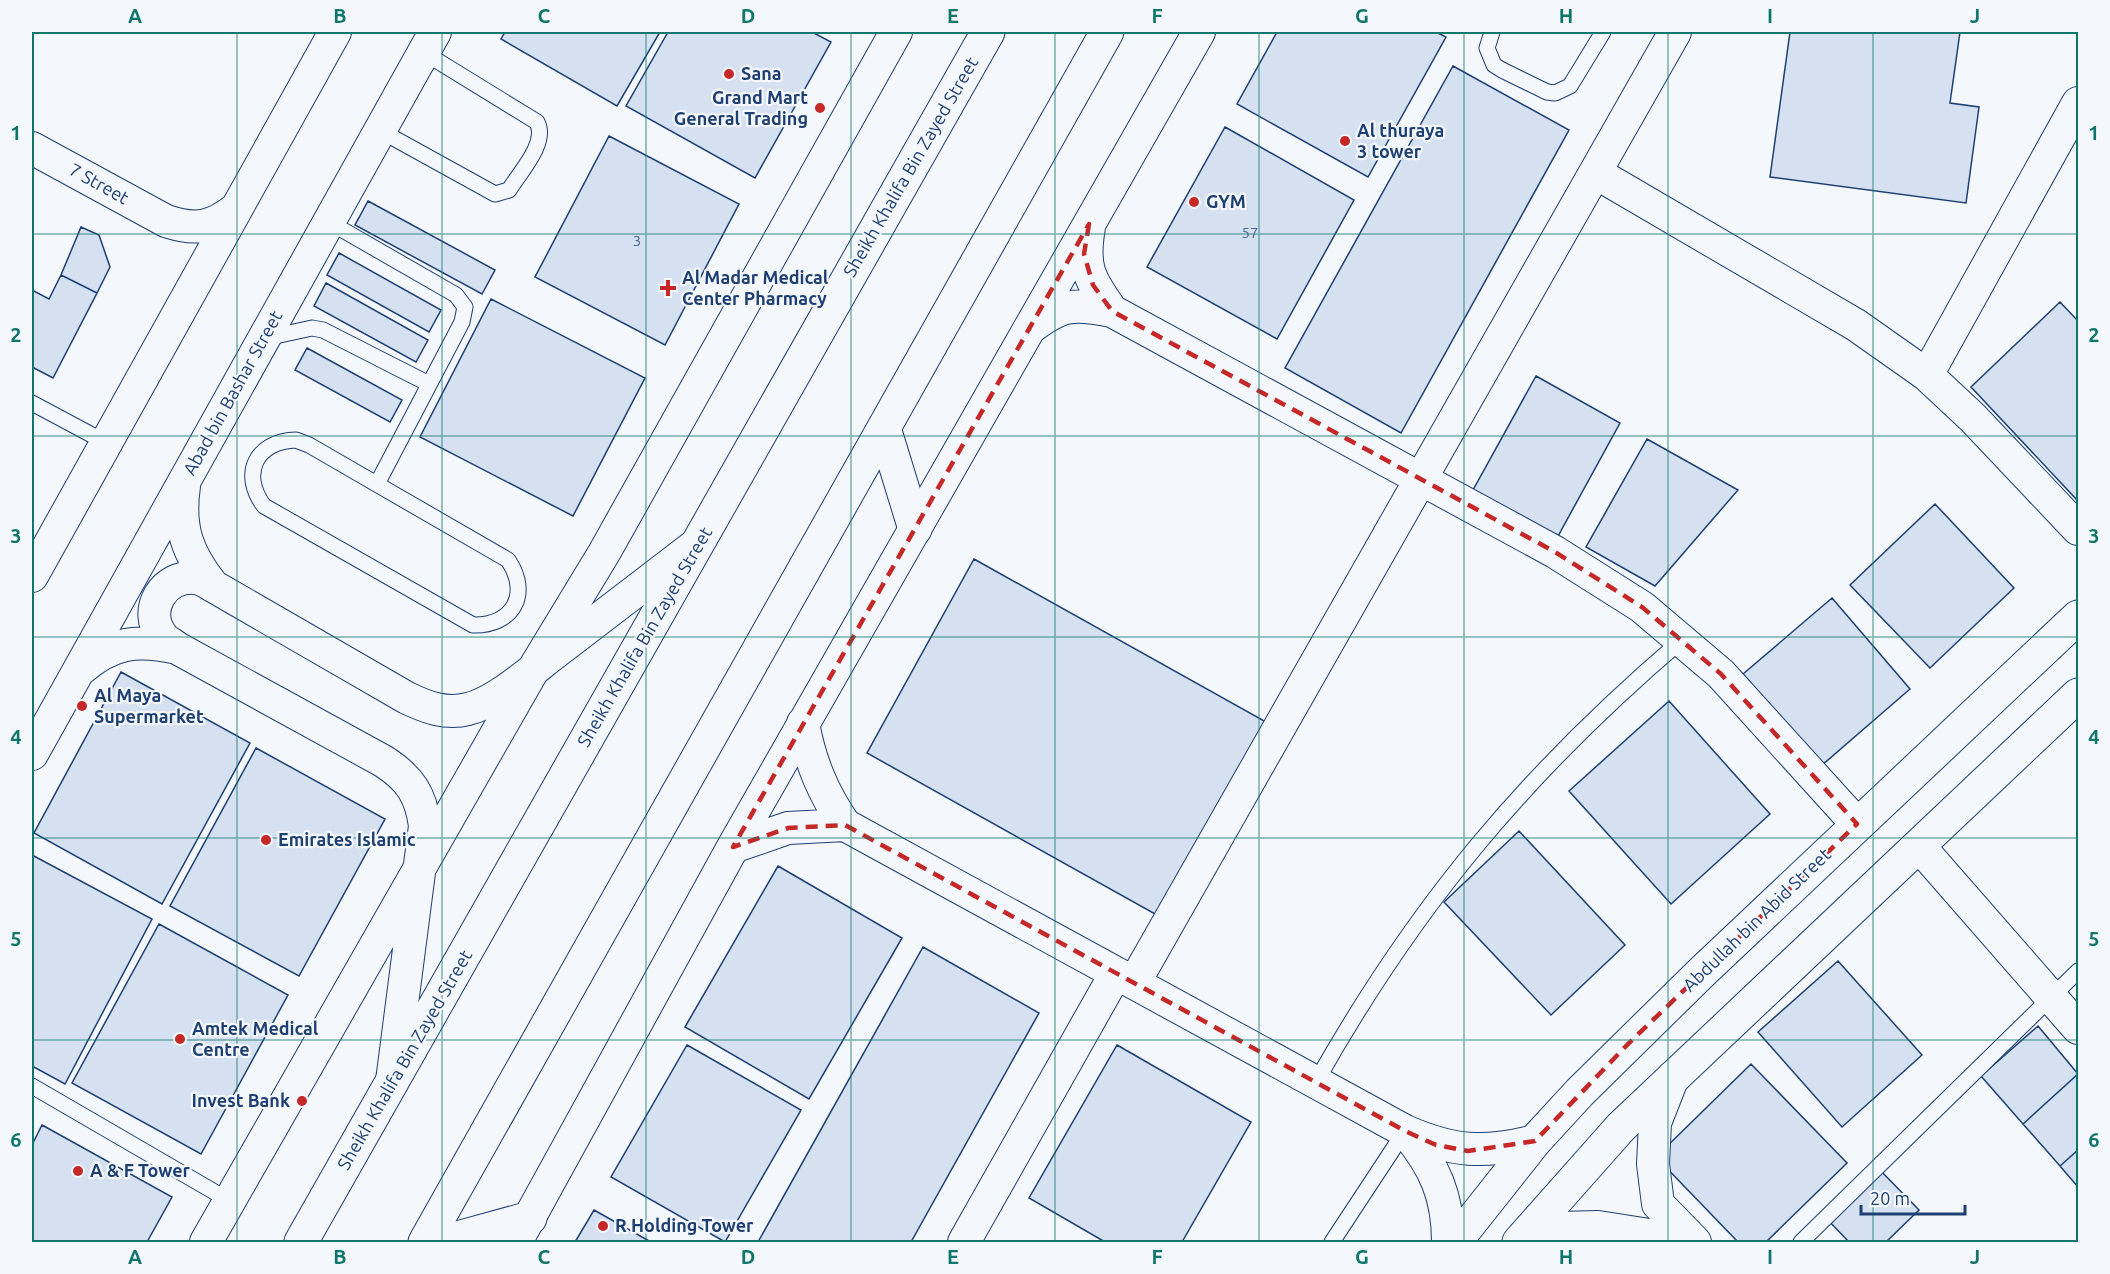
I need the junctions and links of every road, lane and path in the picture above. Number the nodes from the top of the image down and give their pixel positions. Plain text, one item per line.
1 (335, 32) edge
2 (897, 32) edge
3 (988, 32) edge
4 (1107, 32) edge
5 (1199, 32) edge
6 (1492, 32) edge
7 (1603, 32) edge
8 (1675, 32) edge
9 (429, 42) edge
10 (2079, 103) edge
11 (379, 130) junction
12 (32, 148) edge
13 (1596, 173) junction
14 (237, 208) junction
15 (166, 221) junction
16 (328, 222) junction
17 (1089, 225) junction
18 (191, 288) junction
19 (1112, 311) junction
20 (1029, 329) junction
21 (263, 339) junction
22 (1927, 375) junction
23 (429, 384) junction
24 (32, 403) edge
25 (884, 428) junction
26 (105, 442) junction
27 (185, 478) junction
28 (1422, 481) junction
29 (377, 484) junction
30 (915, 529) junction
31 (2079, 529) edge
32 (698, 544) junction
33 (32, 576) edge
34 (213, 586) junction
35 (2079, 617) edge
36 (1683, 639) junction
37 (177, 648) junction
38 (532, 670) junction
39 (78, 672) junction
40 (2079, 696) edge
41 (803, 723) junction
42 (32, 754) edge
43 (1857, 824) junction
44 (845, 825) junction
45 (1919, 846) junction
46 (733, 847) junction
47 (419, 871) junction
48 (2079, 971) edge
49 (1125, 978) junction
50 (2051, 996) junction
51 (2079, 1028) edge
52 (1673, 1077) junction
53 (392, 1082) junction
54 (1316, 1083) junction
55 (32, 1086) edge
56 (1405, 1131) junction
57 (1535, 1141) junction
58 (230, 1201) junction
59 (523, 1230) edge
60 (1522, 1239) edge
61 (206, 1242) edge
62 (301, 1242) edge
63 (425, 1242) edge
64 (443, 1242) edge
65 (964, 1242) edge
66 (1332, 1242) edge
67 (1448, 1242) edge
68 (1455, 1242) edge
69 (1694, 1242) edge
70 (1801, 1242) edge

1 - 14 street
2 - 38 street
3 - 32 main road, Sheikh Khalifa Bin Zayed Street
4 - 25 main road
5 - 17 street
6 - 7 lane
8 - 13 street
9 - 11 street, Abad bin Bashar Street
9 - 11 lane
10 - 22 street
11 - 16 street, Abad bin Bashar Street
12 - 15 street, 7 Street
13 - 22 street
13 - 28 street
14 - 15 street, 7 Street
14 - 18 street
15 - 18 street, 7 Street
16 - 21 street, Abad bin Bashar Street
16 - 23 lane
17 - 19 street
17 - 20 street
18 - 26 street
19 - 20 street
19 - 28 street
20 - 30 street
21 - 23 lane
21 - 27 street, Abad bin Bashar Street
22 - 31 street
23 - 29 lane
24 - 26 lane
25 - 30 main road
25 - 63 main road
26 - 33 street
27 - 34 street
27 - 39 street, Abad bin Bashar Street
28 - 36 street
28 - 49 street
29 - 29 lane
30 - 41 street
32 - 38 street
32 - 53 main road, Sheikh Khalifa Bin Zayed Street
34 - 37 street
34 - 38 street
35 - 43 main road, Abdullah bin Abid Street
36 - 43 street
36 - 54 lane
37 - 39 street
37 - 47 street
38 - 47 street
39 - 42 street, Abad bin Bashar Street
40 - 45 main road
41 - 44 street
41 - 46 street
43 - 57 main road, Abdullah bin Abid Street
44 - 46 street
44 - 49 street
45 - 50 street
45 - 52 main road
46 - 59 street
47 - 53 street
47 - 58 street
48 - 50 lane
49 - 54 street
49 - 65 street
50 - 51 street
50 - 70 lane
52 - 60 main road
52 - 69 street
53 - 62 main road, Sheikh Khalifa Bin Zayed Street
54 - 56 street
55 - 58 lane
56 - 57 street
56 - 66 lane
56 - 67 street
57 - 68 main road, Abdullah bin Abid Street
58 - 61 street
59 - 64 main road
60 - 69 street

